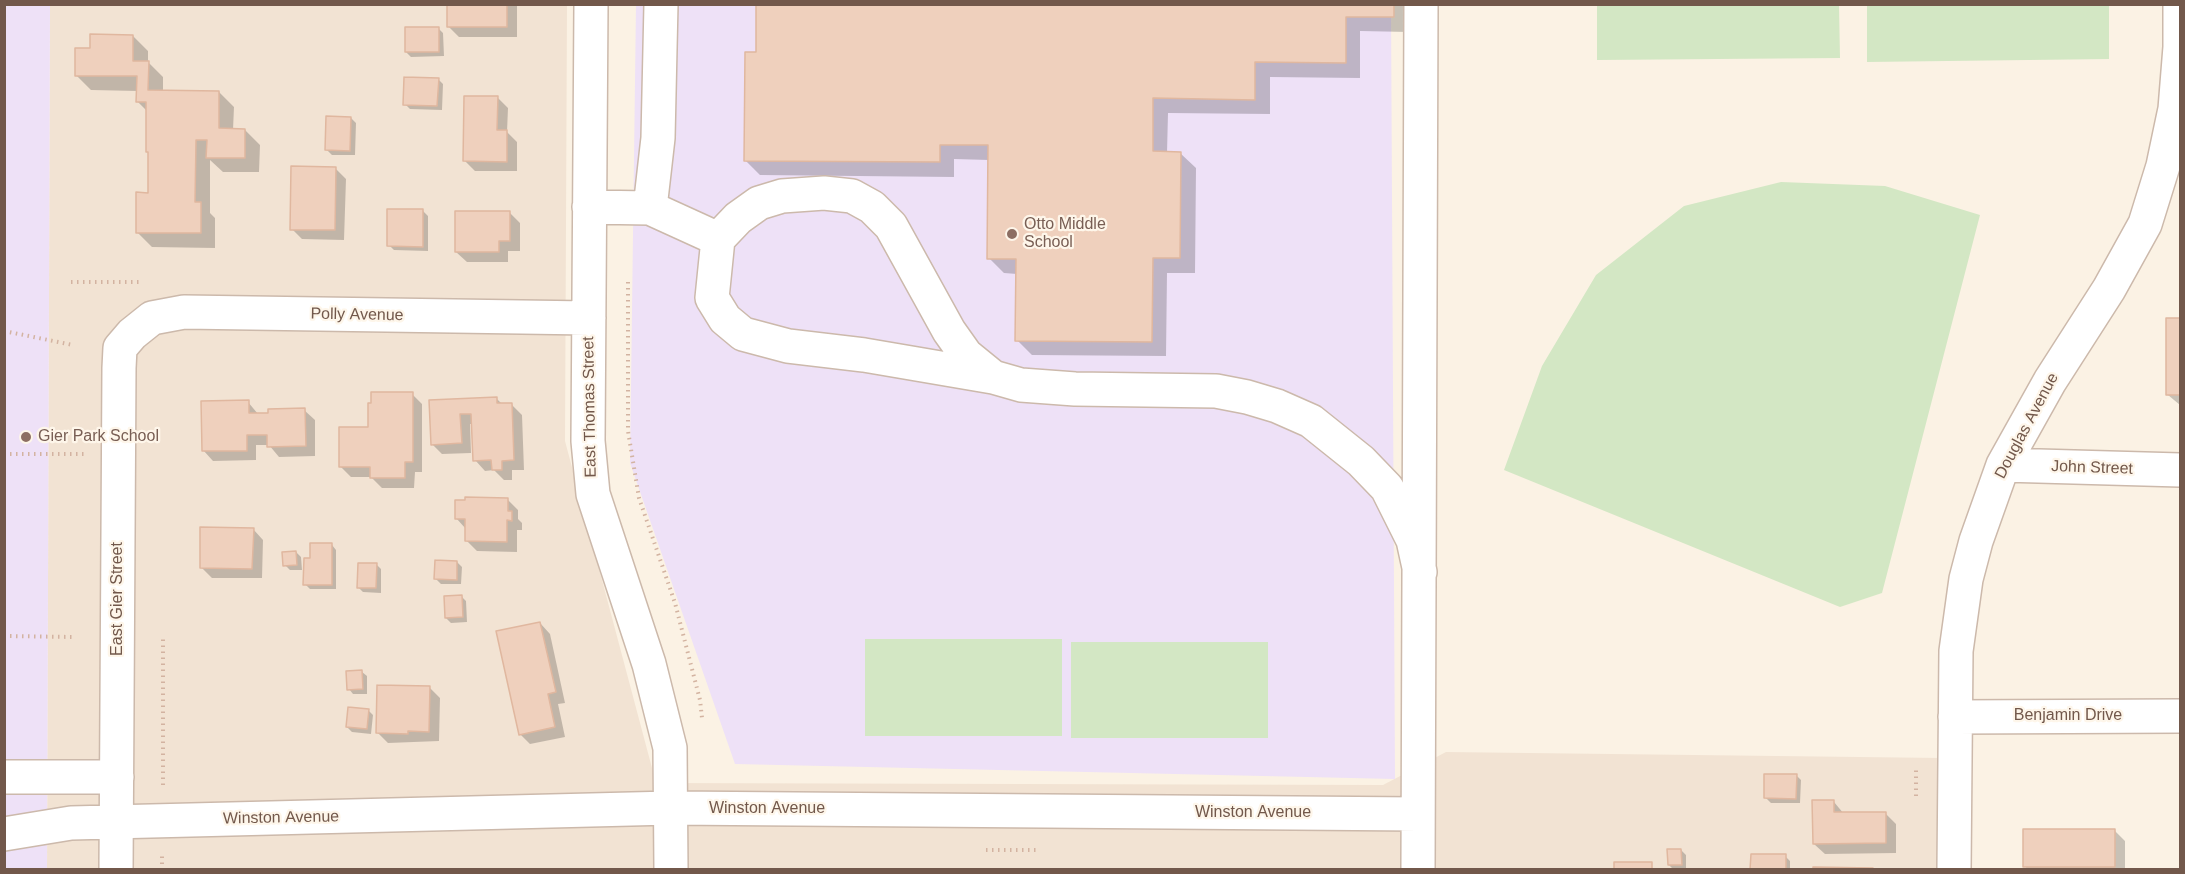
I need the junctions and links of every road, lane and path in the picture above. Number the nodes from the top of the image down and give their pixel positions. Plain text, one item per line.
1 (591, 4) edge
2 (661, 4) edge
3 (1421, 4) edge
4 (2180, 4) edge
5 (2180, 47) edge
6 (588, 207) junction
7 (650, 208) junction
8 (718, 239) junction
9 (628, 282) dead end
10 (588, 318) junction
11 (4, 331) edge
12 (132, 334) joint
13 (73, 345) dead end
14 (993, 377) junction
15 (118, 452) junction
16 (4, 454) edge
17 (2003, 465) junction
18 (2181, 470) edge
19 (1420, 572) junction
20 (4, 636) edge
21 (73, 637) dead end
22 (163, 639) dead end
23 (2181, 716) edge
24 (1955, 717) junction
25 (702, 722) dead end
26 (4, 777) edge
27 (117, 777) junction
28 (671, 808) junction
29 (1418, 814) junction
30 (162, 822) junction
31 (116, 823) junction
32 (4, 834) edge
33 (116, 870) edge
34 (162, 870) edge
35 (670, 870) edge
36 (1418, 870) edge
37 (1954, 870) edge

1 - 6 street, East Thomas Street
2 - 7 street
3 - 19 street
4 - 5 street, Douglas Avenue
5 - 17 street, Douglas Avenue
6 - 7 street
6 - 10 street, East Thomas Street
7 - 8 street
8 - 14 street
8 - 14 street
9 - 25 path
10 - 12 street, Polly Avenue
10 - 28 street, East Thomas Street
11 - 13 path
12 - 15 street, East Gier Street
14 - 19 street
15 - 16 path
15 - 27 street, East Gier Street
17 - 18 street, John Street
17 - 24 street, Douglas Avenue
19 - 29 street
20 - 21 path
22 - 30 path
23 - 24 street, Benjamin Drive
24 - 37 street, Douglas Avenue
26 - 27 street
27 - 31 street, East Gier Street
28 - 29 street, Winston Avenue
28 - 30 street, Winston Avenue
28 - 35 street, East Thomas Street
29 - 36 street
30 - 31 street, Winston Avenue
30 - 34 path
31 - 32 street, Winston Avenue
31 - 33 street, East Gier Street

